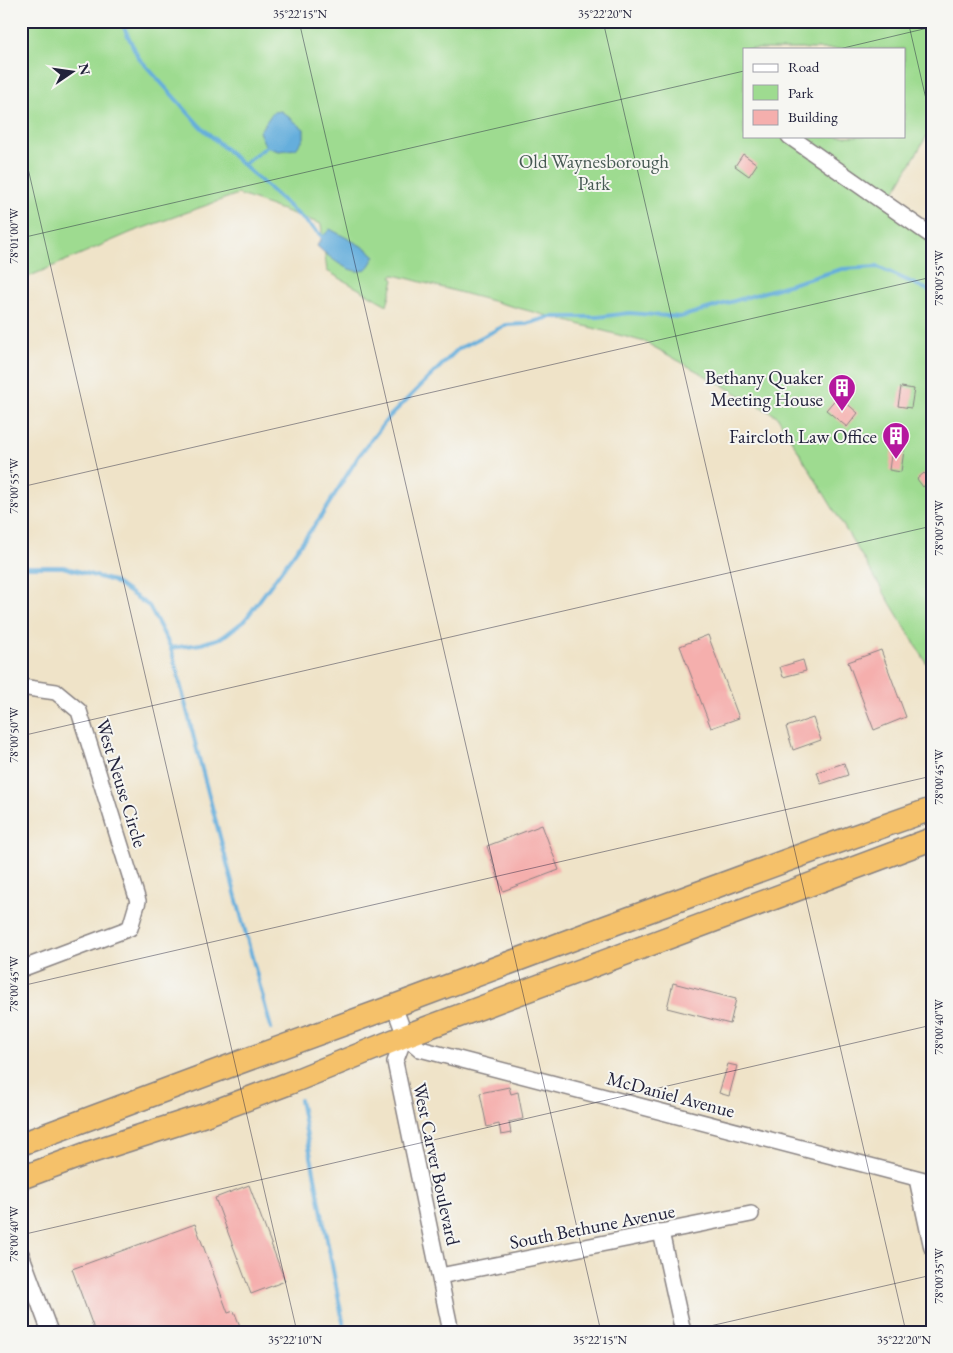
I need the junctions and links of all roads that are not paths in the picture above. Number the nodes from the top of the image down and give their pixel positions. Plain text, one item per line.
1 (792, 138) edge
2 (932, 236) edge
3 (21, 687) edge
4 (932, 808) edge
5 (932, 839) edge
6 (21, 969) edge
7 (394, 1006) junction
8 (405, 1036) junction
9 (21, 1144) edge
10 (21, 1178) edge
11 (925, 1180) edge
12 (751, 1214) dead end
13 (661, 1232) junction
14 (932, 1248) edge
15 (21, 1254) edge
16 (440, 1276) junction
17 (50, 1332) edge
18 (451, 1332) edge
19 (682, 1332) edge

1 - 2 street
3 - 6 street, West Neuse Circle
4 - 7 highway
5 - 8 highway
7 - 8 street
7 - 9 highway
8 - 10 highway
8 - 11 street, McDaniel Avenue
8 - 16 street, West Carver Boulevard
11 - 14 street
12 - 13 street, South Bethune Avenue
13 - 16 street, South Bethune Avenue
13 - 19 street
15 - 17 street
16 - 18 street, West Carver Boulevard

